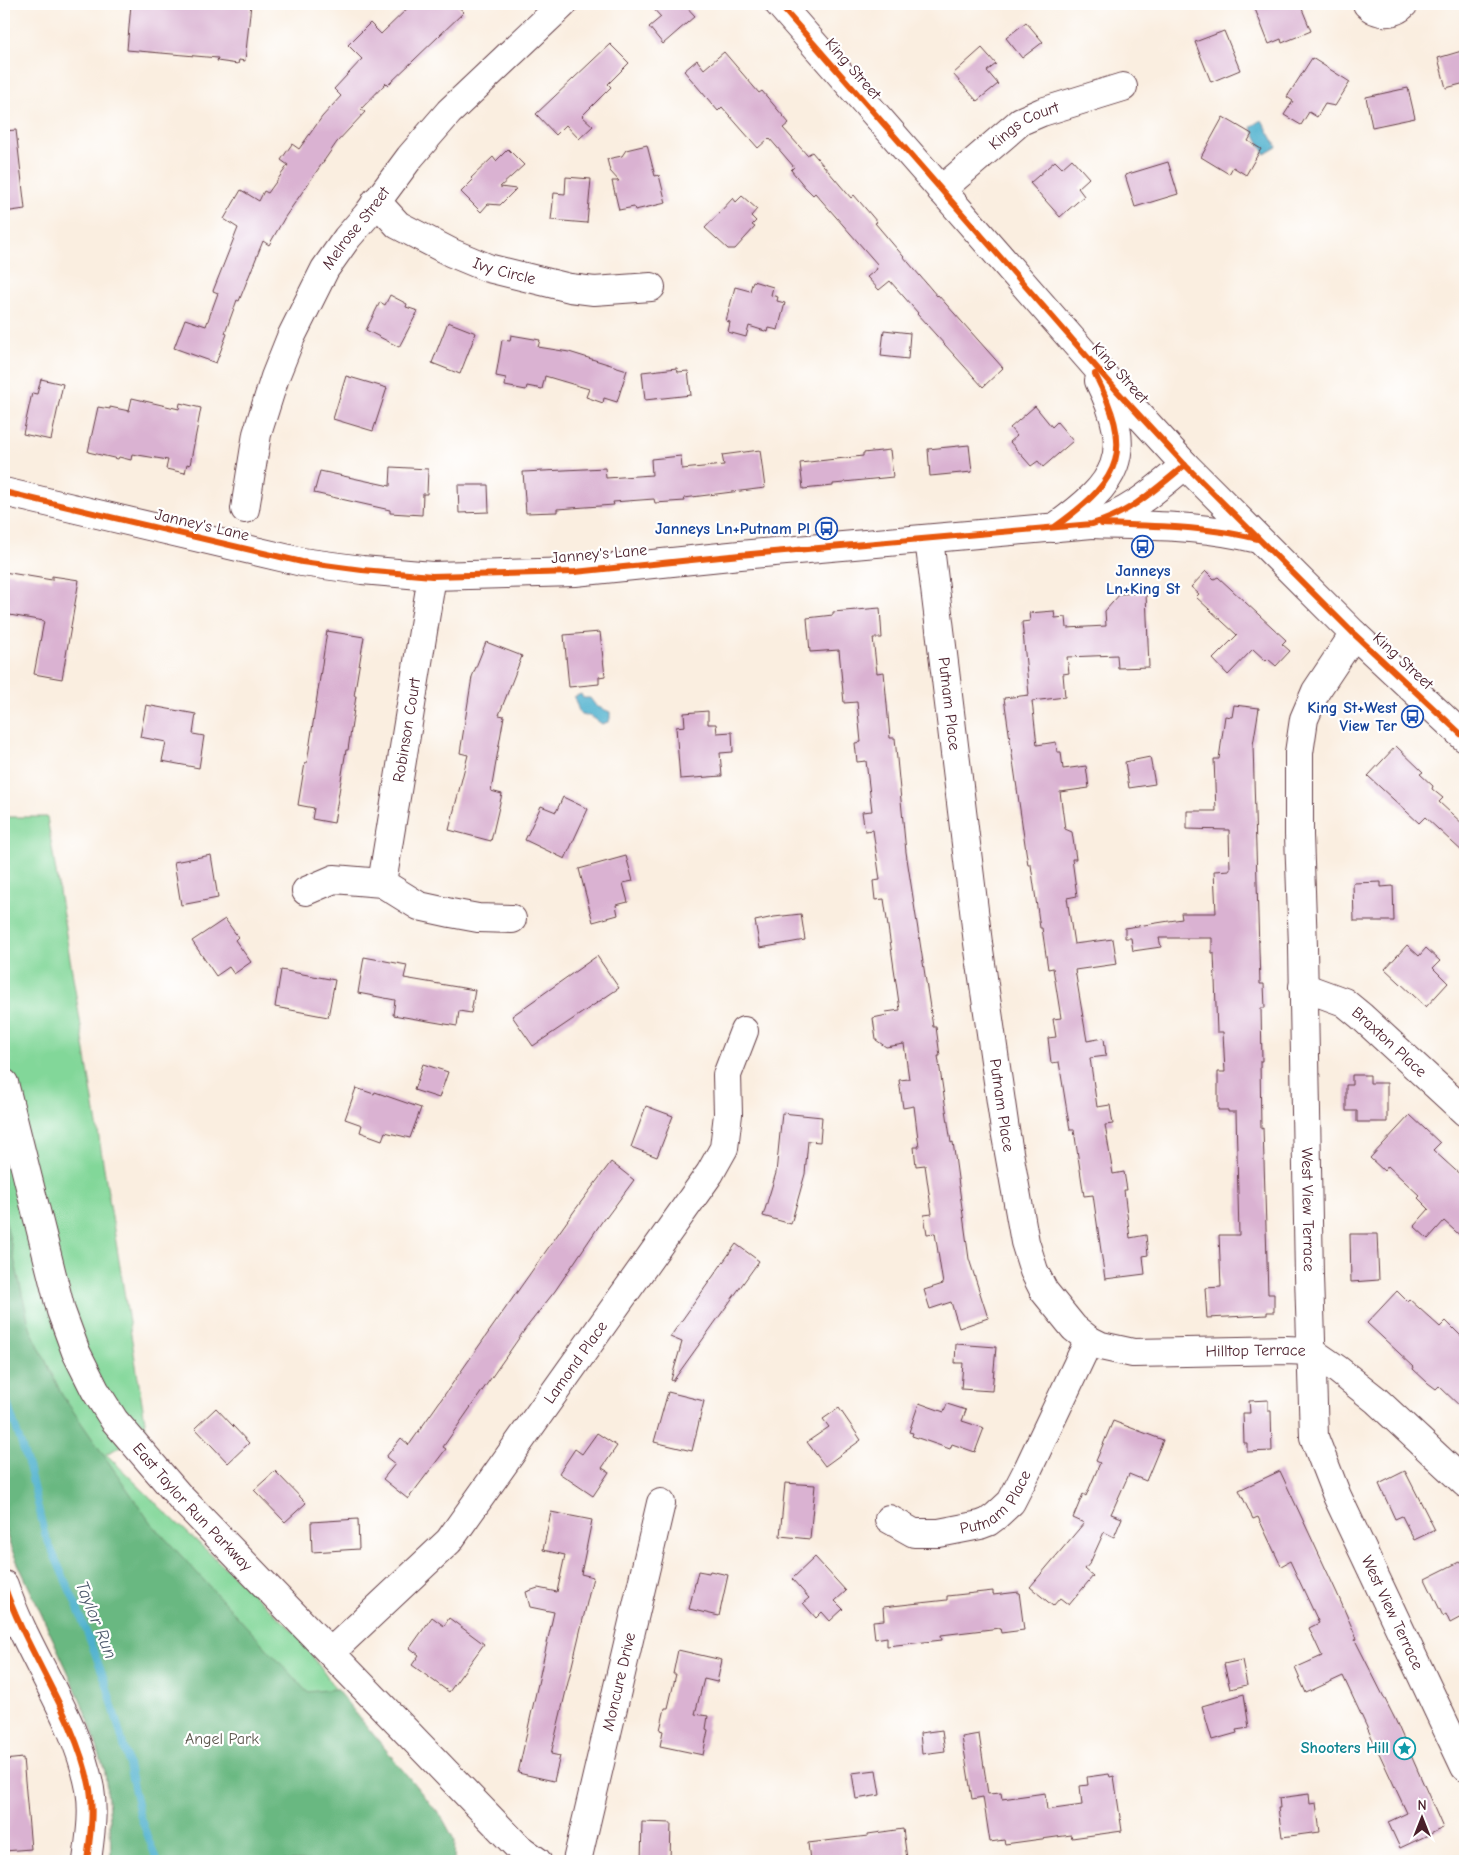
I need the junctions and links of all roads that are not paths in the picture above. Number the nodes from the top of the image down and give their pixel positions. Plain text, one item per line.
1 (563, 4) edge
2 (779, 4) edge
3 (1367, 4) edge
4 (1404, 4) edge
5 (1123, 87) dead end
6 (941, 190) junction
7 (376, 201) junction
8 (650, 288) dead end
9 (1087, 357) junction
10 (1185, 465) junction
11 (4, 492) edge
12 (246, 509) dead end
13 (1092, 524) junction
14 (1054, 528) junction
15 (929, 539) junction
16 (1258, 539) junction
17 (432, 576) junction
18 (1354, 634) junction
19 (1465, 738) edge
20 (382, 883) junction
21 (306, 891) dead end
22 (512, 919) dead end
23 (1303, 987) junction
24 (744, 1031) dead end
25 (4, 1083) edge
26 (1465, 1112) edge
27 (1089, 1340) junction
28 (1311, 1352) junction
29 (1465, 1483) edge
30 (661, 1503) dead end
31 (890, 1519) dead end
32 (6, 1602) edge
33 (331, 1652) junction
34 (1465, 1767) edge
35 (522, 1857) edge
36 (87, 1861) edge
37 (577, 1861) edge

1 - 7 street, Melrose Street
2 - 6 street, King Street
3 - 4 street
5 - 6 street, Kings Court
6 - 9 street, King Street
7 - 8 street, Ivy Circle
7 - 12 street, Melrose Street
9 - 10 street, King Street
9 - 14 street
10 - 13 street, Janney's Lane
10 - 16 street, King Street
11 - 17 street, Janney's Lane
13 - 14 street, Janney's Lane
13 - 16 street
14 - 15 street, Janney's Lane
15 - 17 street, Janney's Lane
15 - 27 street, Putnam Place
16 - 18 street, King Street
17 - 20 street, Robinson Court
18 - 19 street, King Street
18 - 23 street, West View Terrace
20 - 21 street
20 - 22 street
23 - 26 street, Braxton Place
23 - 28 street, West View Terrace
24 - 33 street, Lamond Place
25 - 33 street, East Taylor Run Parkway
27 - 28 street, Hilltop Terrace
27 - 31 street, Putnam Place
28 - 29 street, Hilltop Terrace
28 - 34 street, West View Terrace
30 - 37 street, Moncure Drive
32 - 36 street
33 - 35 street, East Taylor Run Parkway

